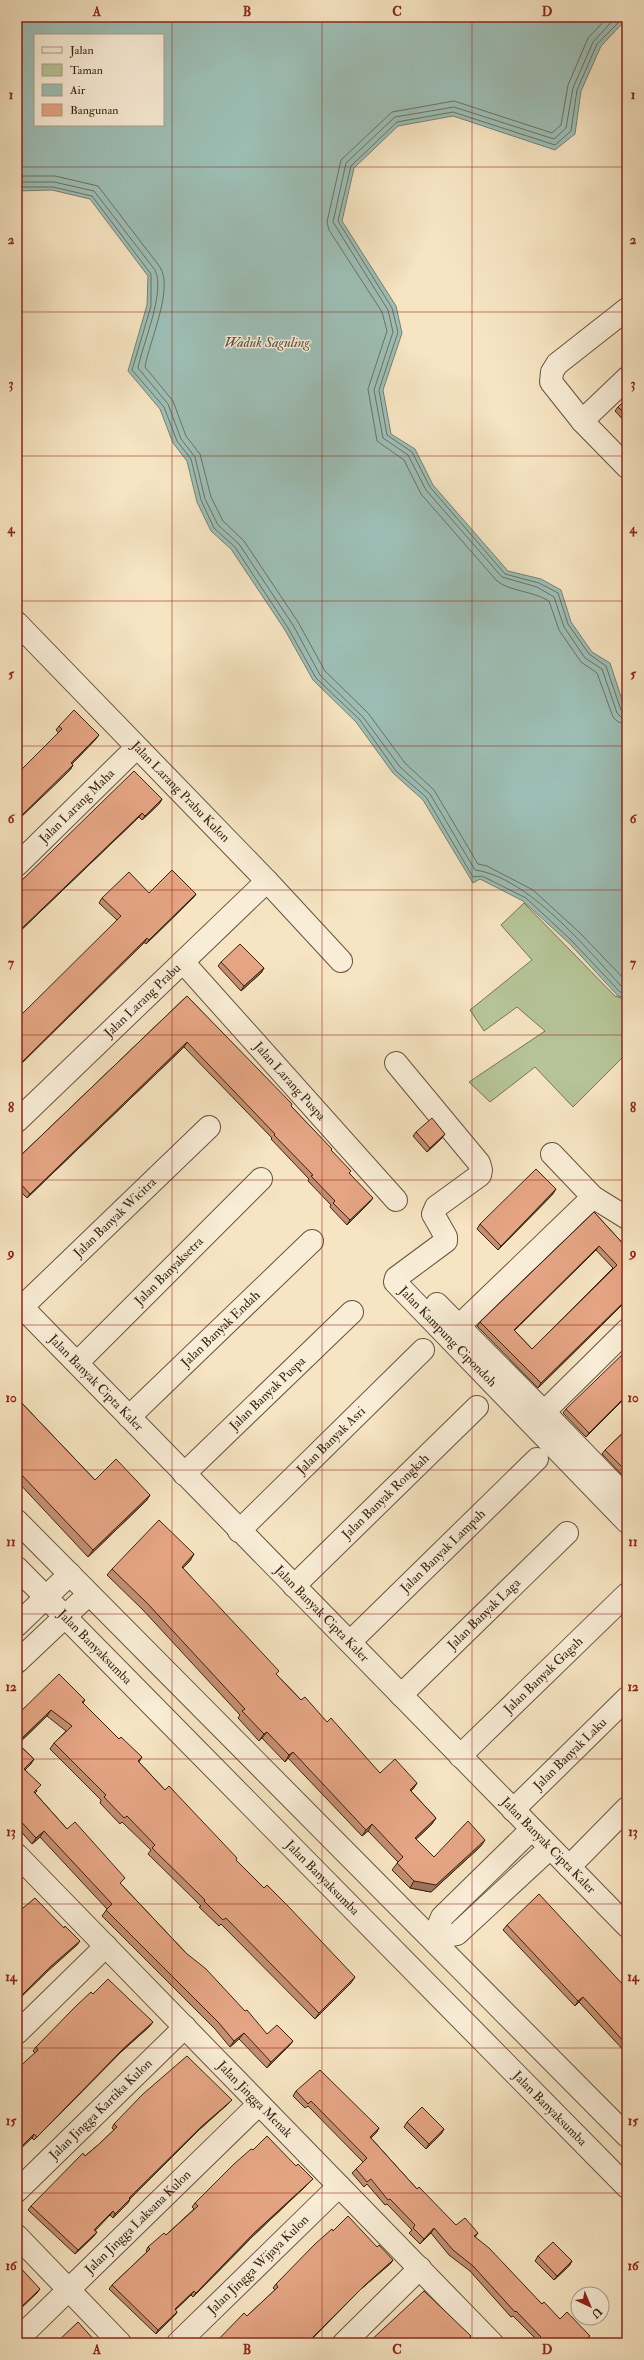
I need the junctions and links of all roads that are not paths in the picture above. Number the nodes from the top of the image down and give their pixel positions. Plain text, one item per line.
1 (627, 309) edge
2 (627, 378) edge
3 (582, 421) junction
4 (627, 467) edge
5 (17, 624) edge
6 (136, 748) junction
7 (17, 865) edge
8 (267, 881) junction
9 (342, 961) dead end
10 (183, 962) junction
11 (396, 1062) dead end
12 (17, 1121) edge
13 (209, 1127) dead end
14 (552, 1154) dead end
15 (260, 1179) dead end
16 (593, 1197) junction
17 (396, 1200) dead end
18 (627, 1218) edge
19 (312, 1241) dead end
20 (416, 1284) dead end
21 (19, 1305) edge
22 (352, 1312) dead end
23 (459, 1326) junction
24 (627, 1330) edge
25 (423, 1350) dead end
26 (76, 1363) junction
27 (477, 1407) dead end
28 (544, 1412) junction
29 (129, 1417) junction
30 (537, 1459) dead end
31 (184, 1474) junction
32 (627, 1498) edge
33 (17, 1521) edge
34 (627, 1522) edge
35 (239, 1531) junction
36 (567, 1533) dead end
37 (17, 1568) edge
38 (70, 1574) junction
39 (294, 1586) junction
40 (89, 1594) junction
41 (627, 1594) edge
42 (46, 1598) junction
43 (64, 1617) junction
44 (17, 1625) edge
45 (350, 1642) junction
46 (17, 1662) edge
47 (401, 1695) junction
48 (627, 1698) edge
49 (460, 1756) junction
50 (627, 1808) edge
51 (513, 1810) junction
52 (532, 1829) junction
53 (550, 1848) junction
54 (20, 1865) edge
55 (569, 1867) junction
56 (624, 1918) edge
57 (433, 1939) junction
58 (106, 1946) junction
59 (185, 2028) junction
60 (17, 2033) edge
61 (259, 2104) junction
62 (627, 2136) edge
63 (339, 2186) junction
64 (627, 2187) edge
65 (17, 2191) edge
66 (17, 2236) edge
67 (420, 2268) junction
68 (68, 2289) junction
69 (17, 2340) edge
70 (120, 2343) edge
71 (178, 2343) edge
72 (344, 2343) edge
73 (492, 2343) edge

1 - 3 street
2 - 3 street
3 - 4 street
5 - 6 street, Jalan Larang Prabu Kulon
6 - 7 street, Jalan Larang Maha
6 - 8 street, Jalan Larang Prabu Kulon
8 - 9 street, Jalan Larang Prabu Kulon
8 - 10 street, Jalan Larang Prabu
10 - 12 street, Jalan Larang Prabu
10 - 17 street, Jalan Larang Puspa
11 - 34 street, Jalan Kampung Cipondoh
13 - 21 street, Jalan Banyak Wicitra
14 - 16 street
15 - 26 street, Jalan Banyaksetra
16 - 18 street
16 - 23 street
19 - 29 street, Jalan Banyak Endah
20 - 23 street
21 - 26 street, Jalan Banyak Cipta Kaler
22 - 31 street, Jalan Banyak Puspa
23 - 28 street
24 - 28 street
25 - 35 street, Jalan Banyak Asri
26 - 29 street, Jalan Banyak Cipta Kaler
27 - 39 street, Jalan Banyak Rongkah
28 - 32 street
29 - 31 street, Jalan Banyak Cipta Kaler
30 - 45 street, Jalan Banyak Lampah
31 - 35 street, Jalan Banyak Cipta Kaler
33 - 38 street
35 - 39 street, Jalan Banyak Cipta Kaler
36 - 47 street, Jalan Banyak Laga
37 - 42 street, Jalan Banyaksumba
38 - 40 street
38 - 42 street
39 - 45 street, Jalan Banyak Cipta Kaler
40 - 43 street
40 - 57 street
41 - 49 street, Jalan Banyak Gagah
42 - 43 street, Jalan Banyaksumba
42 - 44 street
43 - 46 street
43 - 64 street, Jalan Banyaksumba
45 - 47 street, Jalan Banyak Cipta Kaler
47 - 49 street, Jalan Banyak Cipta Kaler
48 - 51 street, Jalan Banyak Laku
49 - 51 street, Jalan Banyak Cipta Kaler
50 - 55 street
51 - 52 street, Jalan Banyak Cipta Kaler
52 - 53 street, Jalan Banyak Cipta Kaler
52 - 57 street
53 - 55 street, Jalan Banyak Cipta Kaler
53 - 57 street
54 - 58 street, Jalan Jingga Menak
55 - 56 street, Jalan Banyak Cipta Kaler
57 - 62 street
58 - 59 street, Jalan Jingga Menak
58 - 60 street
59 - 61 street, Jalan Jingga Menak
59 - 65 street, Jalan Jingga Kartika Kulon
61 - 63 street, Jalan Jingga Menak
61 - 68 street, Jalan Jingga Laksana Kulon
63 - 67 street, Jalan Jingga Menak
63 - 71 street, Jalan Jingga Wijaya Kulon
66 - 68 street
67 - 72 street
67 - 73 street, Jalan Jingga Menak
68 - 69 street, Jalan Jingga Laksana Kulon
68 - 70 street

